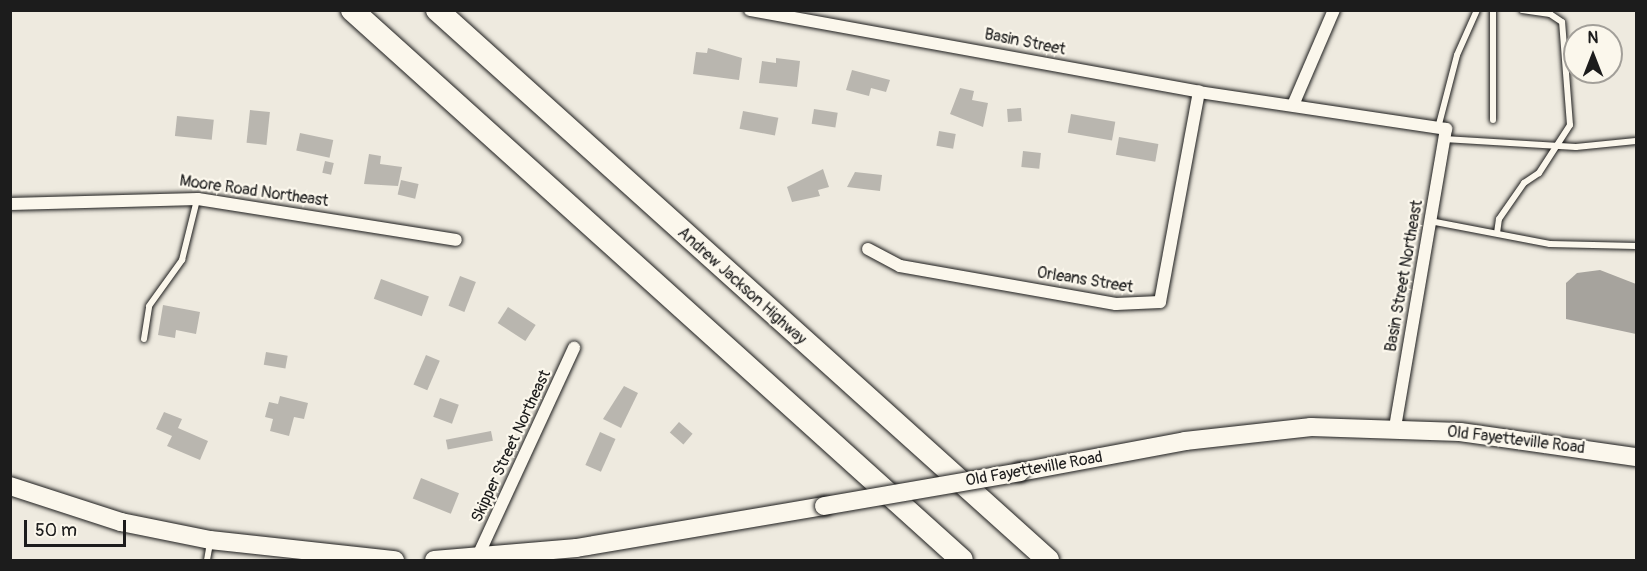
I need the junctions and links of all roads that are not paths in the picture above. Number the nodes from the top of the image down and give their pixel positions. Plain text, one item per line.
1 (352, 10) edge
2 (436, 10) edge
3 (750, 10) edge
4 (1334, 10) edge
5 (1477, 10) edge
6 (1493, 10) edge
7 (1522, 10) edge
8 (1199, 92) junction
9 (1293, 105) junction
10 (1493, 120) dead end
11 (1443, 132) junction
12 (1636, 141) edge
13 (1562, 143) junction
14 (198, 199) junction
15 (10, 204) edge
16 (1430, 221) junction
17 (1497, 233) junction
18 (456, 240) dead end
19 (1636, 246) edge
20 (868, 249) dead end
21 (144, 339) dead end
22 (574, 348) dead end
23 (1395, 428) junction
24 (1636, 457) edge
25 (10, 486) edge
26 (210, 540) junction
27 (476, 559) edge
28 (207, 561) edge
29 (395, 561) edge
30 (434, 561) edge
31 (962, 561) edge
32 (1048, 561) edge

1 - 31 highway
2 - 32 highway, Andrew Jackson Highway
3 - 8 street, Basin Street
4 - 9 street
5 - 11 lane
6 - 10 lane
7 - 13 lane
8 - 9 street, Basin Street
8 - 20 street, Orleans Street
9 - 11 street, Basin Street
11 - 13 lane
11 - 16 street, Basin Street Northeast
12 - 13 lane
13 - 17 lane
14 - 15 street, Moore Road Northeast
14 - 18 street, Moore Road Northeast
14 - 21 lane
16 - 17 lane
16 - 23 street, Basin Street Northeast
17 - 19 lane
22 - 27 street, Skipper Street Northeast
23 - 24 street, Old Fayetteville Road
23 - 27 street, Old Fayetteville Road, bridge
25 - 26 street
26 - 28 lane
26 - 29 street
27 - 30 street, Old Fayetteville Road

